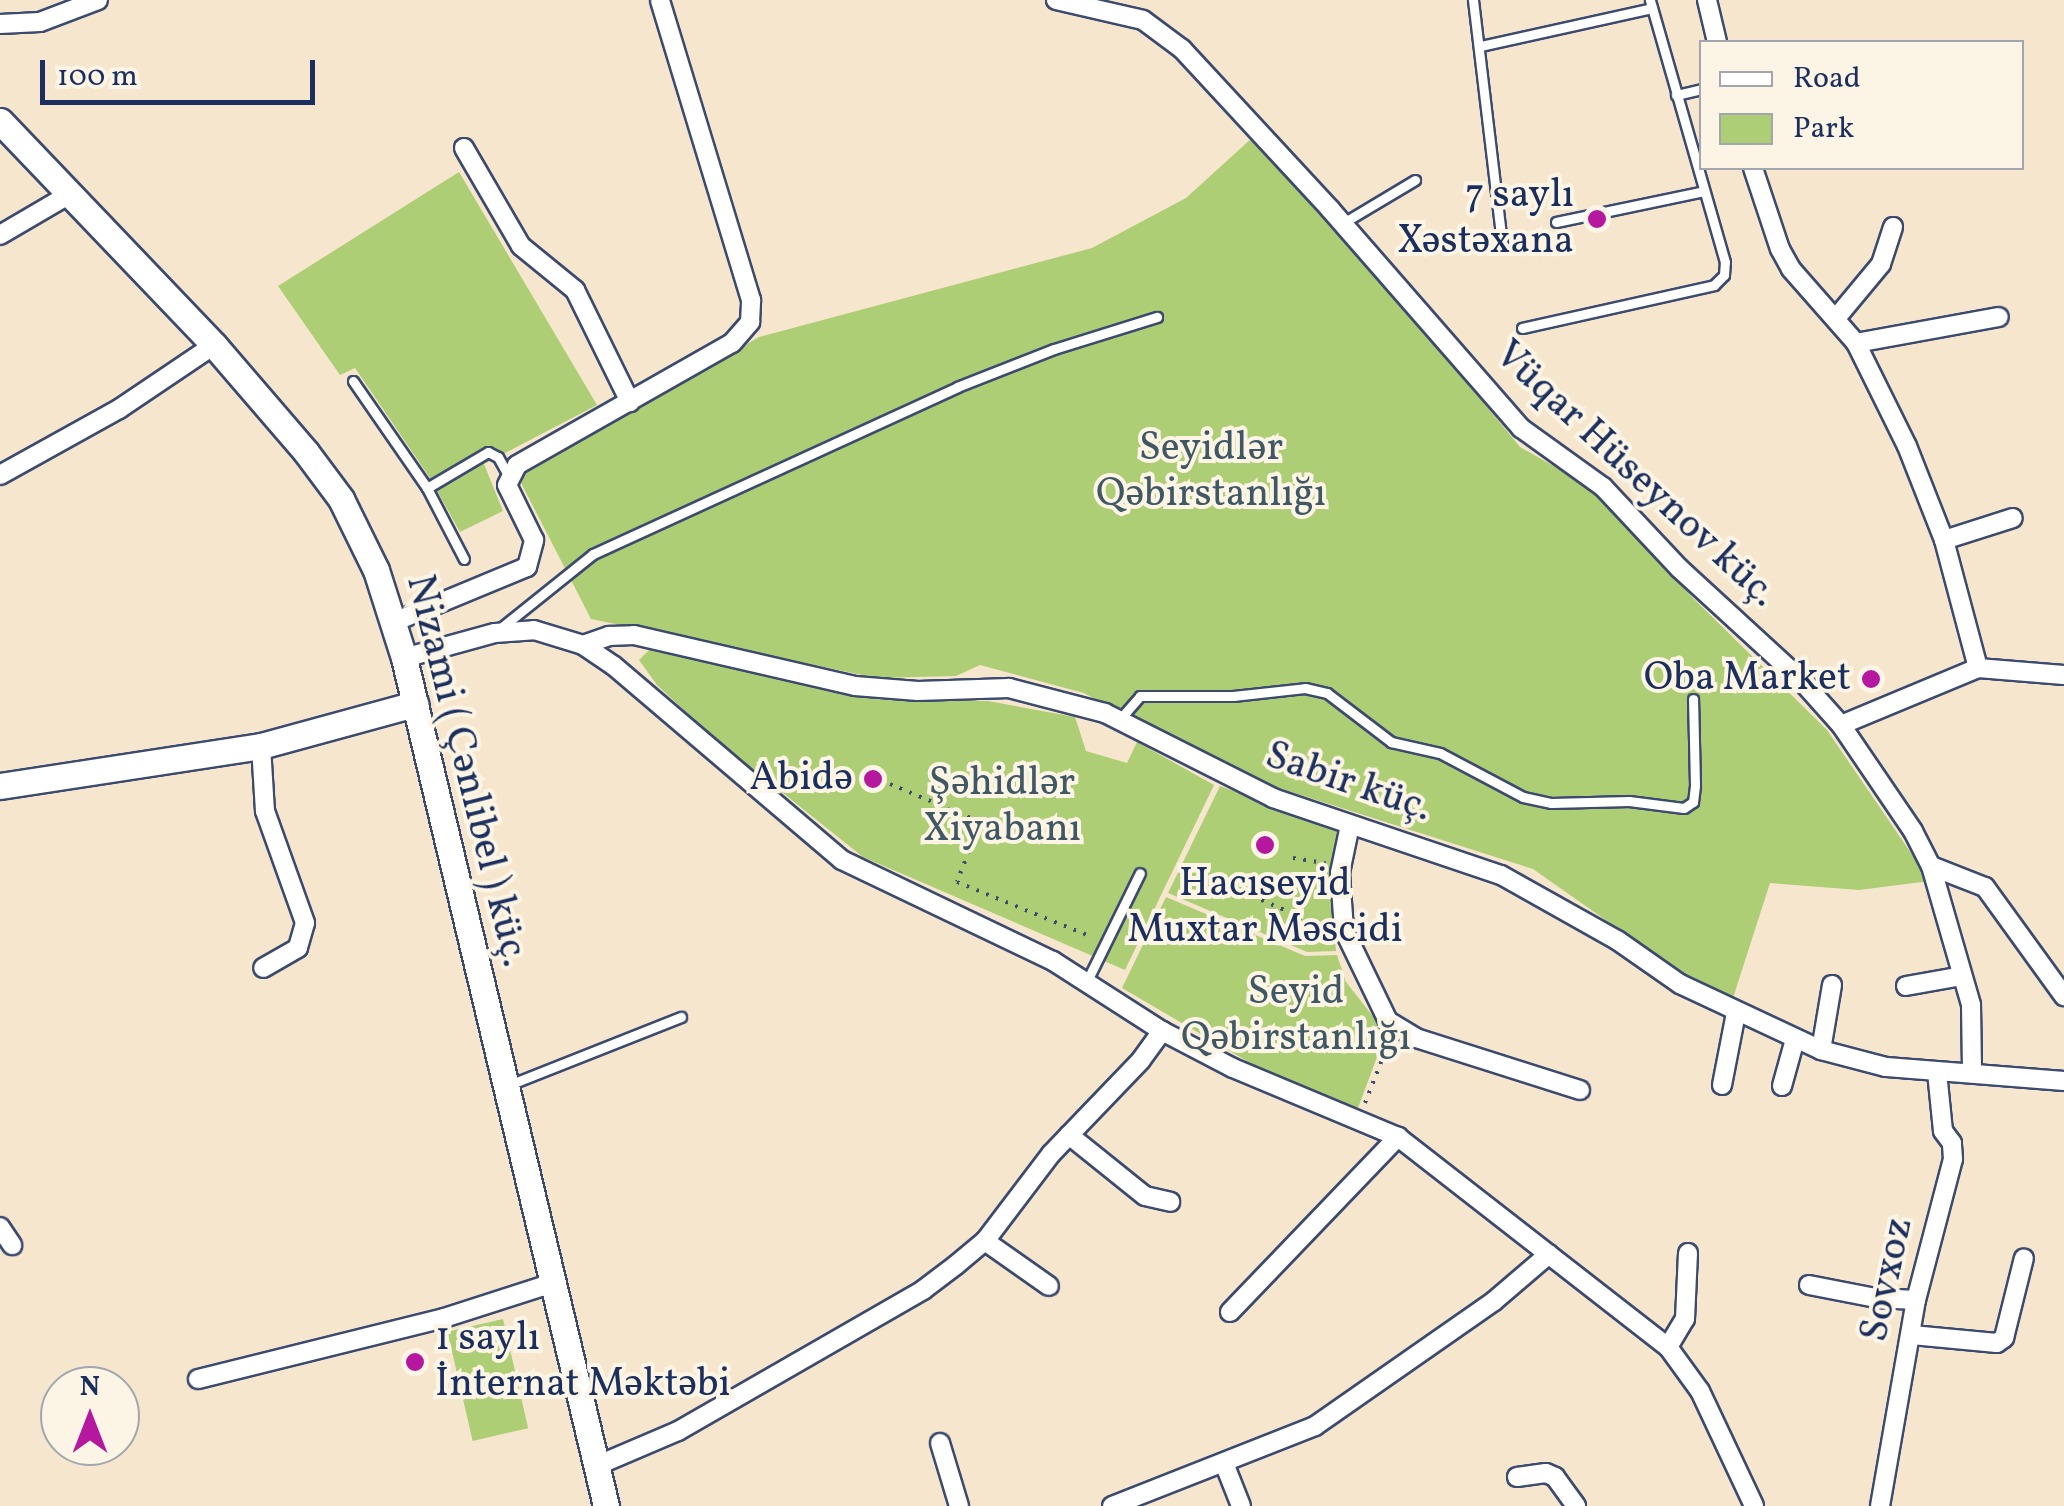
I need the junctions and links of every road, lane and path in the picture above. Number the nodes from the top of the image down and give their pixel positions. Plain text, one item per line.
1 (98, 0) edge
2 (660, 0) edge
3 (1056, 0) edge
4 (1473, 0) edge
5 (1708, 0) edge
6 (1651, 4) edge
7 (1126, 6) edge
8 (0, 24) edge
9 (1717, 40) edge
10 (1482, 46) junction
11 (1699, 91) edge
12 (1676, 95) junction
13 (0, 120) edge
14 (464, 148) dead end
15 (1754, 170) edge
16 (1415, 180) dead end
17 (1704, 191) junction
18 (70, 194) junction
19 (1556, 222) dead end
20 (1343, 223) junction
21 (1893, 226) dead end
22 (0, 234) edge
23 (1502, 243) dead end
24 (1158, 317) dead end
25 (1837, 317) junction
26 (1999, 317) dead end
27 (1522, 328) dead end
28 (1856, 342) junction
29 (214, 345) junction
30 (353, 381) dead end
31 (630, 402) junction
32 (0, 475) edge
33 (508, 475) junction
34 (428, 488) junction
35 (2013, 518) dead end
36 (1944, 540) junction
37 (464, 559) dead end
38 (394, 622) junction
39 (495, 632) junction
40 (583, 645) junction
41 (404, 658) junction
42 (1978, 668) junction
43 (2064, 675) edge
44 (1693, 698) dead end
45 (415, 704) junction
46 (1120, 720) junction
47 (1841, 725) junction
48 (261, 746) junction
49 (890, 784) dead end
50 (0, 786) edge
51 (1350, 825) junction
52 (1293, 858) dead end
53 (1341, 866) junction
54 (1931, 866) junction
55 (1140, 873) dead end
56 (1252, 896) dead end
57 (1344, 930) junction
58 (1106, 943) junction
59 (263, 968) dead end
60 (1962, 976) junction
61 (1087, 981) junction
62 (1832, 985) dead end
63 (1906, 986) dead end
64 (2064, 996) edge
65 (1736, 1013) junction
66 (681, 1017) dead end
67 (1162, 1031) junction
68 (1398, 1031) junction
69 (1795, 1040) junction
70 (1821, 1050) junction
71 (1937, 1072) junction
72 (1972, 1072) junction
73 (2064, 1081) edge
74 (1722, 1085) dead end
75 (506, 1086) junction
76 (1782, 1086) dead end
77 (1580, 1090) dead end
78 (1358, 1120) junction
79 (1069, 1134) junction
80 (1398, 1137) junction
81 (1170, 1202) dead end
82 (0, 1227) edge
83 (985, 1241) junction
84 (12, 1245) dead end
85 (1688, 1253) dead end
86 (1549, 1254) junction
87 (2024, 1258) dead end
88 (554, 1283) junction
89 (1809, 1285) dead end
90 (1050, 1286) dead end
91 (1916, 1300) junction
92 (1230, 1312) dead end
93 (1912, 1335) junction
94 (1668, 1347) junction
95 (198, 1379) dead end
96 (940, 1443) dead end
97 (1224, 1464) junction
98 (596, 1466) junction
99 (1518, 1477) dead end
100 (606, 1506) edge
101 (958, 1506) edge
102 (1112, 1506) edge
103 (1241, 1506) edge
104 (1576, 1506) edge
105 (1754, 1506) edge
106 (1880, 1506) edge

1 - 8 street
2 - 31 street
3 - 7 street, Vüqar Hüseynov küç.
4 - 10 lane
5 - 9 street
6 - 10 lane
6 - 12 lane
7 - 20 street, Vüqar Hüseynov küç.
10 - 23 lane
11 - 12 lane
12 - 17 lane
13 - 18 main road, Nizami ( Çənlibel ) küç.
14 - 31 street
15 - 25 street
16 - 20 lane
17 - 19 lane
17 - 27 lane
18 - 22 street
18 - 29 main road, Nizami ( Çənlibel ) küç.
20 - 47 street, Vüqar Hüseynov küç.
21 - 25 street
24 - 39 lane
25 - 28 street
26 - 28 street
28 - 36 street
29 - 32 street
29 - 38 main road, Nizami ( Çənlibel ) küç.
30 - 34 lane
31 - 33 street
33 - 34 lane
33 - 38 street
34 - 37 lane
35 - 36 street
36 - 42 street
38 - 41 main road, Nizami ( Çənlibel ) küç.
39 - 40 street
39 - 41 street
40 - 46 street, Sabir küç.
40 - 61 street
41 - 45 main road, Nizami ( Çənlibel ) küç.
42 - 43 street
42 - 47 street
44 - 46 lane
45 - 48 main road
45 - 75 main road, Nizami ( Çənlibel ) küç.
46 - 51 street, Sabir küç.
47 - 54 street, Vüqar Hüseynov küç.
48 - 50 main road
48 - 59 street
49 - 58 path
51 - 53 street
51 - 65 street, Sabir küç.
52 - 53 path
53 - 57 street
54 - 60 street, Vüqar Hüseynov küç.
54 - 64 street
55 - 58 lane
56 - 57 path
57 - 68 street
58 - 61 lane
60 - 63 street
60 - 72 street, Vüqar Hüseynov küç.
61 - 67 street
62 - 70 street
65 - 69 street, Sabir küç.
65 - 74 street
66 - 75 lane
67 - 78 street
67 - 79 street
68 - 77 street
68 - 78 path
69 - 70 street, Sabir küç.
69 - 76 street
70 - 71 street, Sabir küç.
71 - 72 street, Sabir küç.
71 - 91 street, Sovxoz
72 - 73 street, Sabir küç.
75 - 88 main road, Nizami ( Çənlibel ) küç.
78 - 80 street
79 - 81 street
79 - 83 street
80 - 86 street
80 - 92 street
82 - 84 street
83 - 90 street
83 - 98 street
85 - 94 street
86 - 94 street
86 - 97 street
87 - 93 street
88 - 95 street
88 - 98 main road, Nizami ( Çənlibel ) küç.
89 - 91 street
91 - 93 street, Sovxoz
93 - 106 street, Sovxoz
94 - 105 street
96 - 101 street
97 - 102 street
97 - 103 street
98 - 100 main road, Nizami ( Çənlibel ) küç.
99 - 104 street

